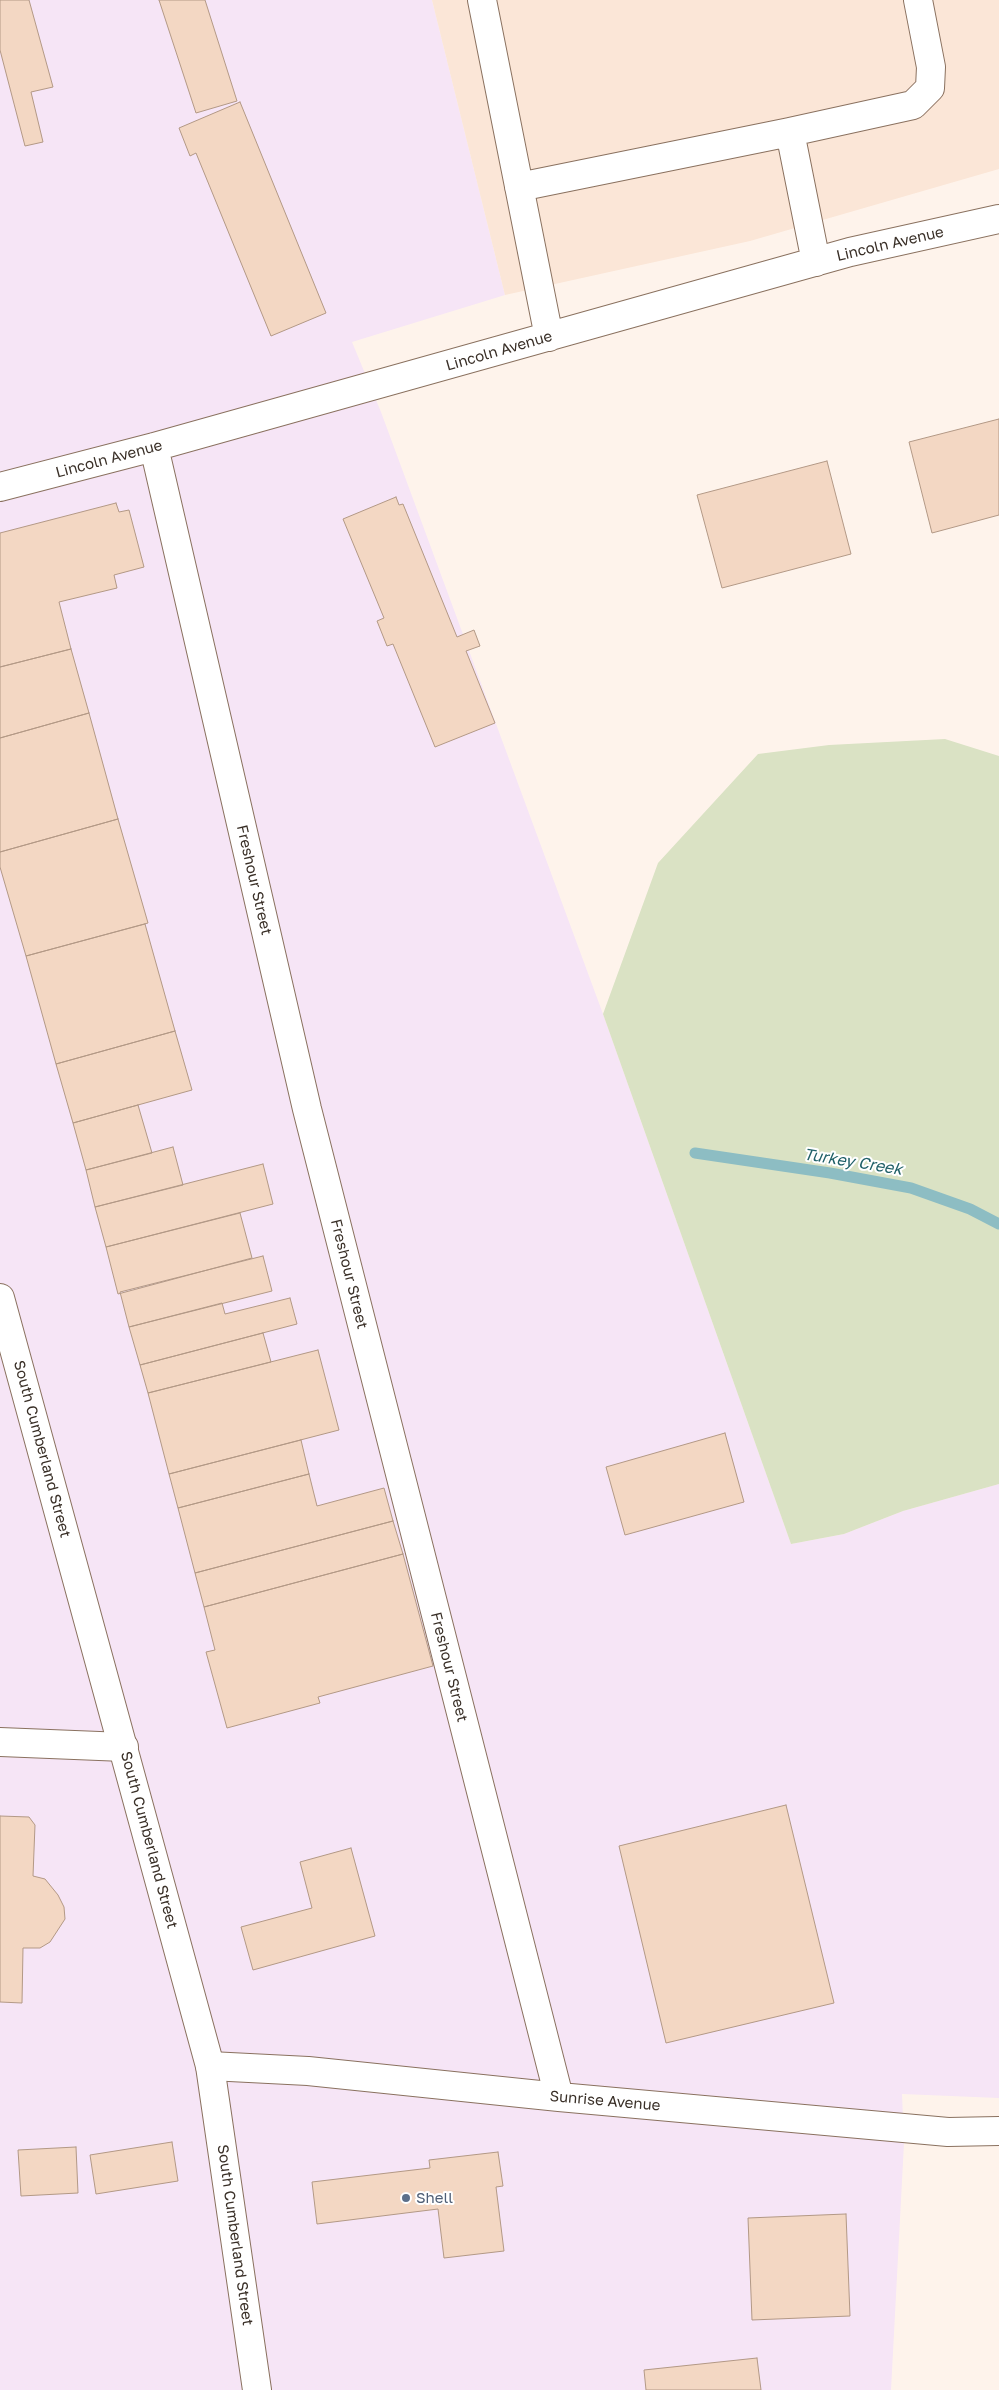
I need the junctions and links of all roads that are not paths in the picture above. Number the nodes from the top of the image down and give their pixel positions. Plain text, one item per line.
1 (482, 0) edge
2 (918, 0) edge
3 (790, 132) junction
4 (519, 187) junction
5 (999, 219) edge
6 (816, 262) junction
7 (549, 337) junction
8 (154, 448) junction
9 (0, 487) edge
10 (0, 1298) edge
11 (0, 1742) edge
12 (124, 1747) junction
13 (210, 2066) junction
14 (559, 2097) junction
15 (999, 2131) edge
16 (257, 2390) edge

1 - 4 street
2 - 3 street
3 - 4 street
3 - 6 street
4 - 7 street
5 - 6 street, Lincoln Avenue
6 - 7 street, Lincoln Avenue
7 - 8 street, Lincoln Avenue
8 - 9 street, Lincoln Avenue
8 - 14 street, Freshour Street
10 - 12 street, South Cumberland Street
11 - 12 street
12 - 13 street, South Cumberland Street
13 - 14 street, Sunrise Avenue
13 - 16 street, South Cumberland Street
14 - 15 street, Sunrise Avenue

